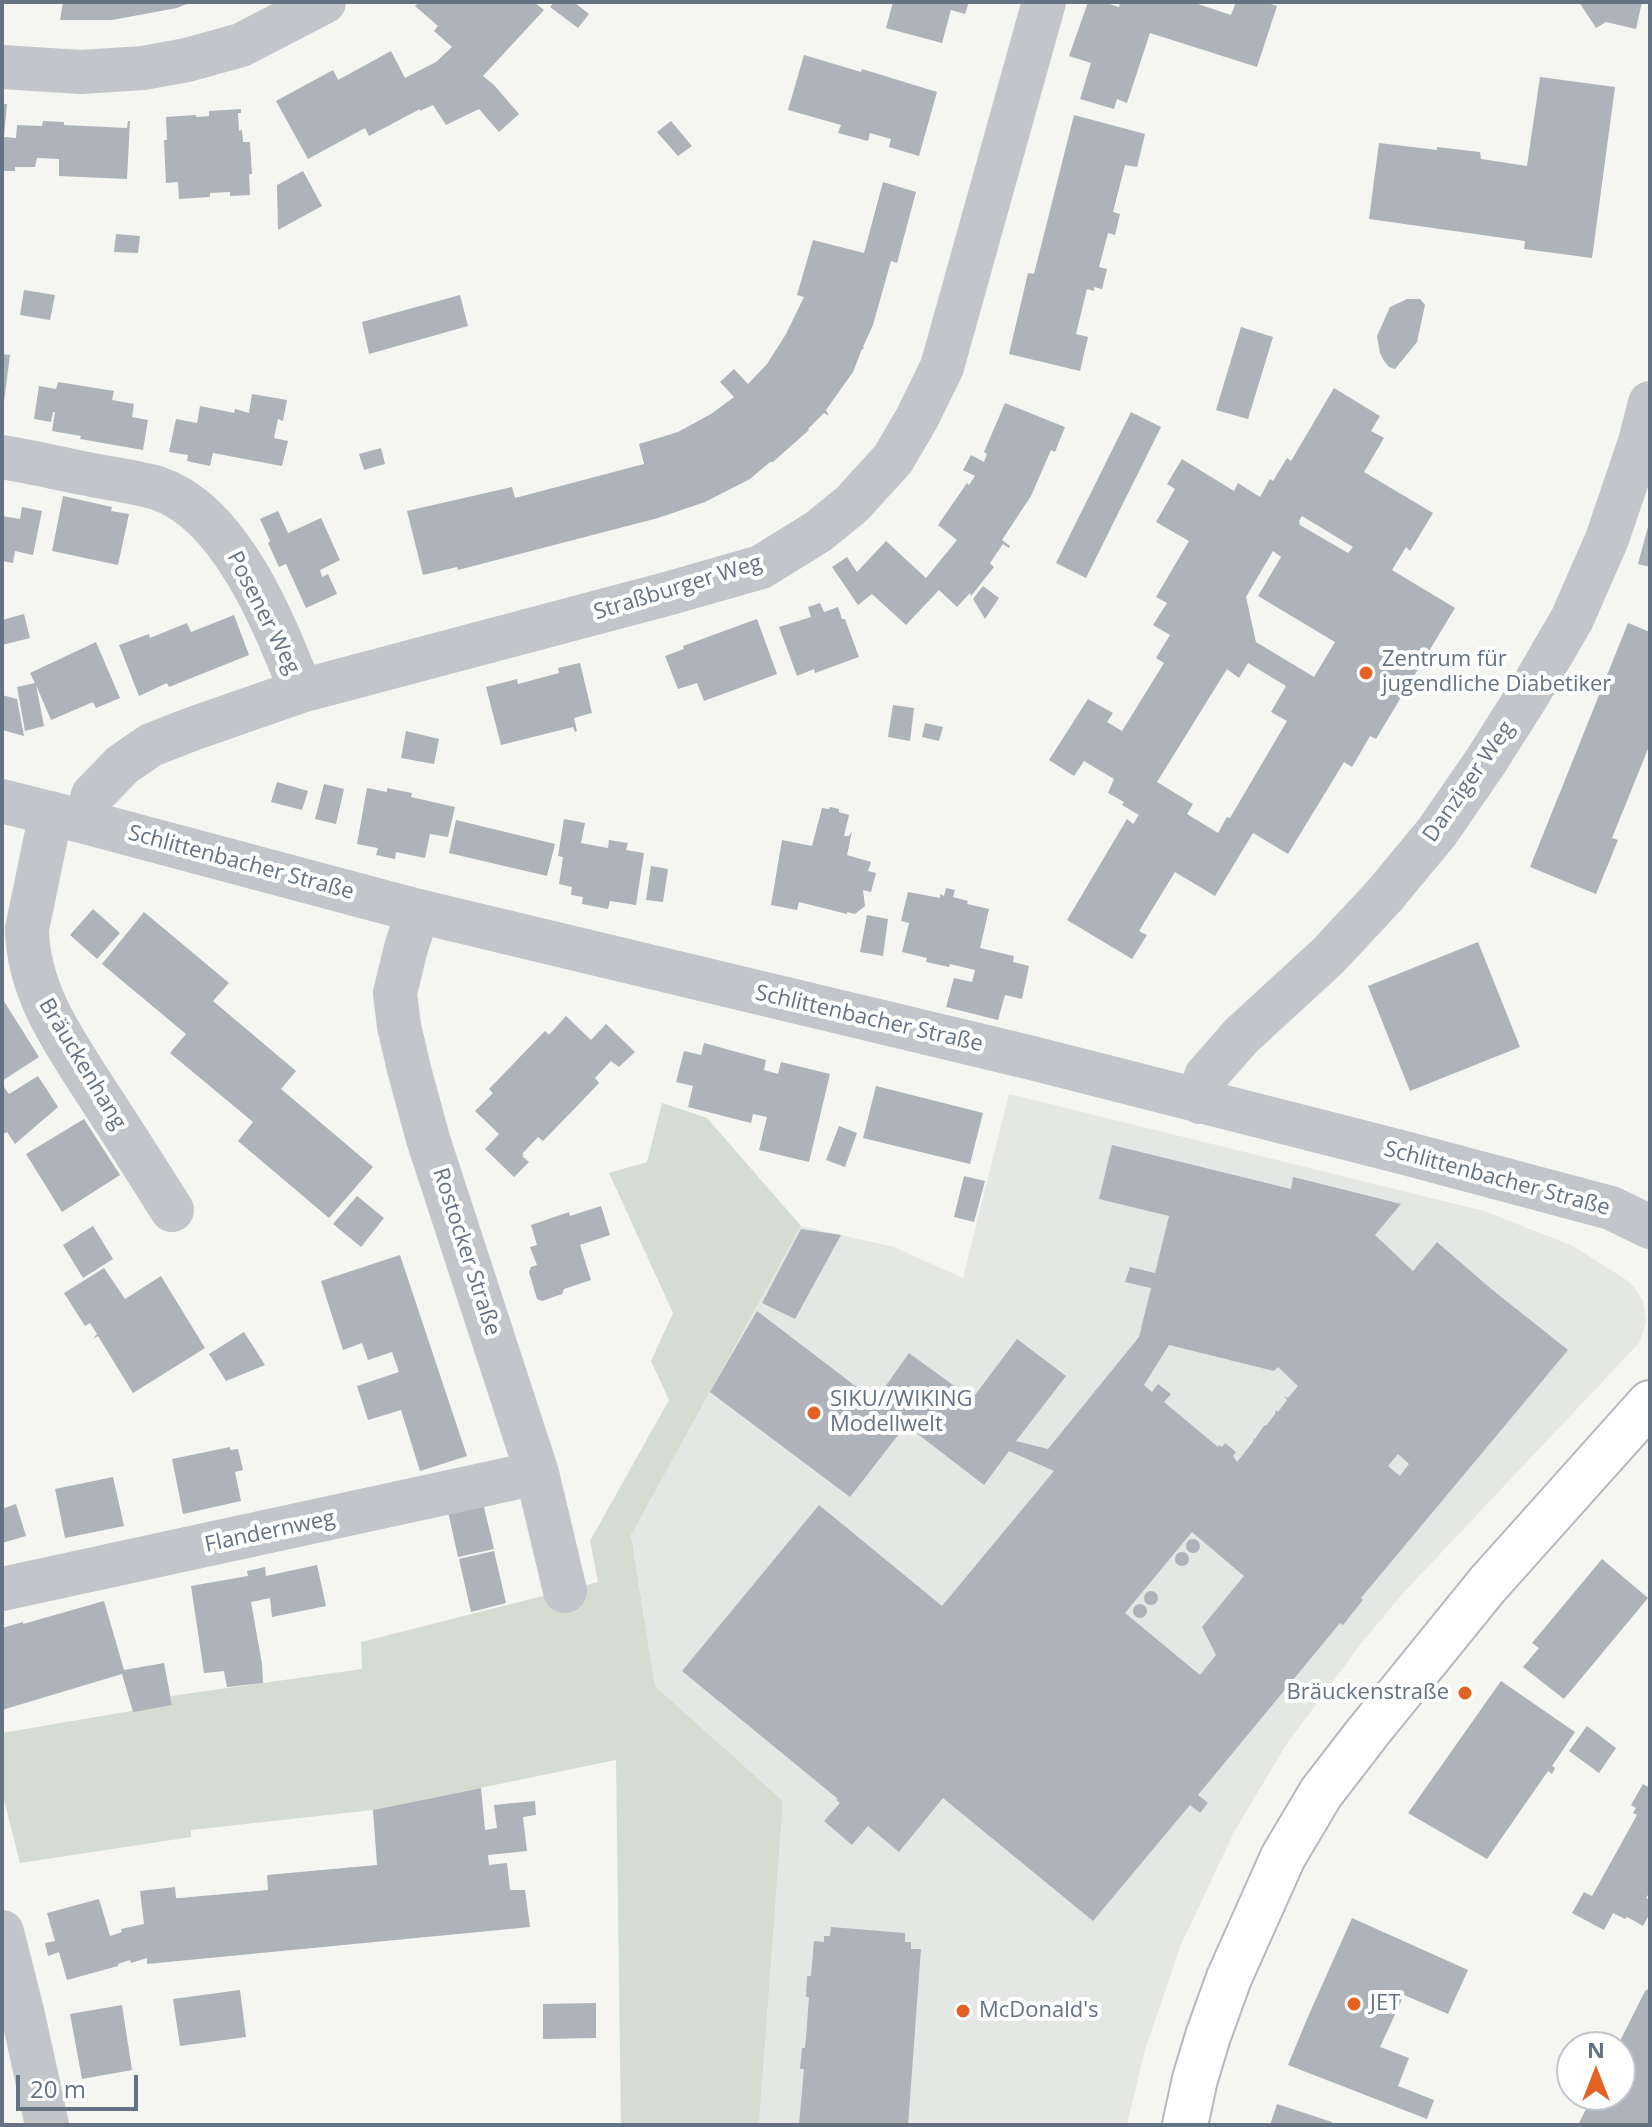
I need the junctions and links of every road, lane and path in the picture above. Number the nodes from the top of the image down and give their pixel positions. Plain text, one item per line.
1 (324, 2) edge
2 (1044, 2) edge
3 (2, 67) edge
4 (1650, 403) edge
5 (2, 457) edge
6 (301, 691) junction
7 (2, 801) edge
8 (68, 818) junction
9 (418, 911) junction
10 (1200, 1102) junction
11 (172, 1210) dead end
12 (1650, 1227) edge
13 (1650, 1403) edge
14 (537, 1473) junction
15 (2, 1589) edge
16 (565, 1591) dead end
17 (2, 1932) edge
18 (47, 2125) edge
19 (1185, 2125) edge

1 - 3 street
2 - 6 street, Straßburger Weg
4 - 10 street, Danziger Weg
5 - 6 street, Posener Weg
6 - 8 street, Straßburger Weg
7 - 8 street, Schlittenbacher Straße
8 - 9 street, Schlittenbacher Straße
8 - 11 street, Bräuckenhang
9 - 10 street, Schlittenbacher Straße
9 - 14 street, Rostocker Straße
10 - 12 street, Schlittenbacher Straße
13 - 19 main road
14 - 15 street, Flandernweg
14 - 16 street, Rostocker Straße
17 - 18 street

